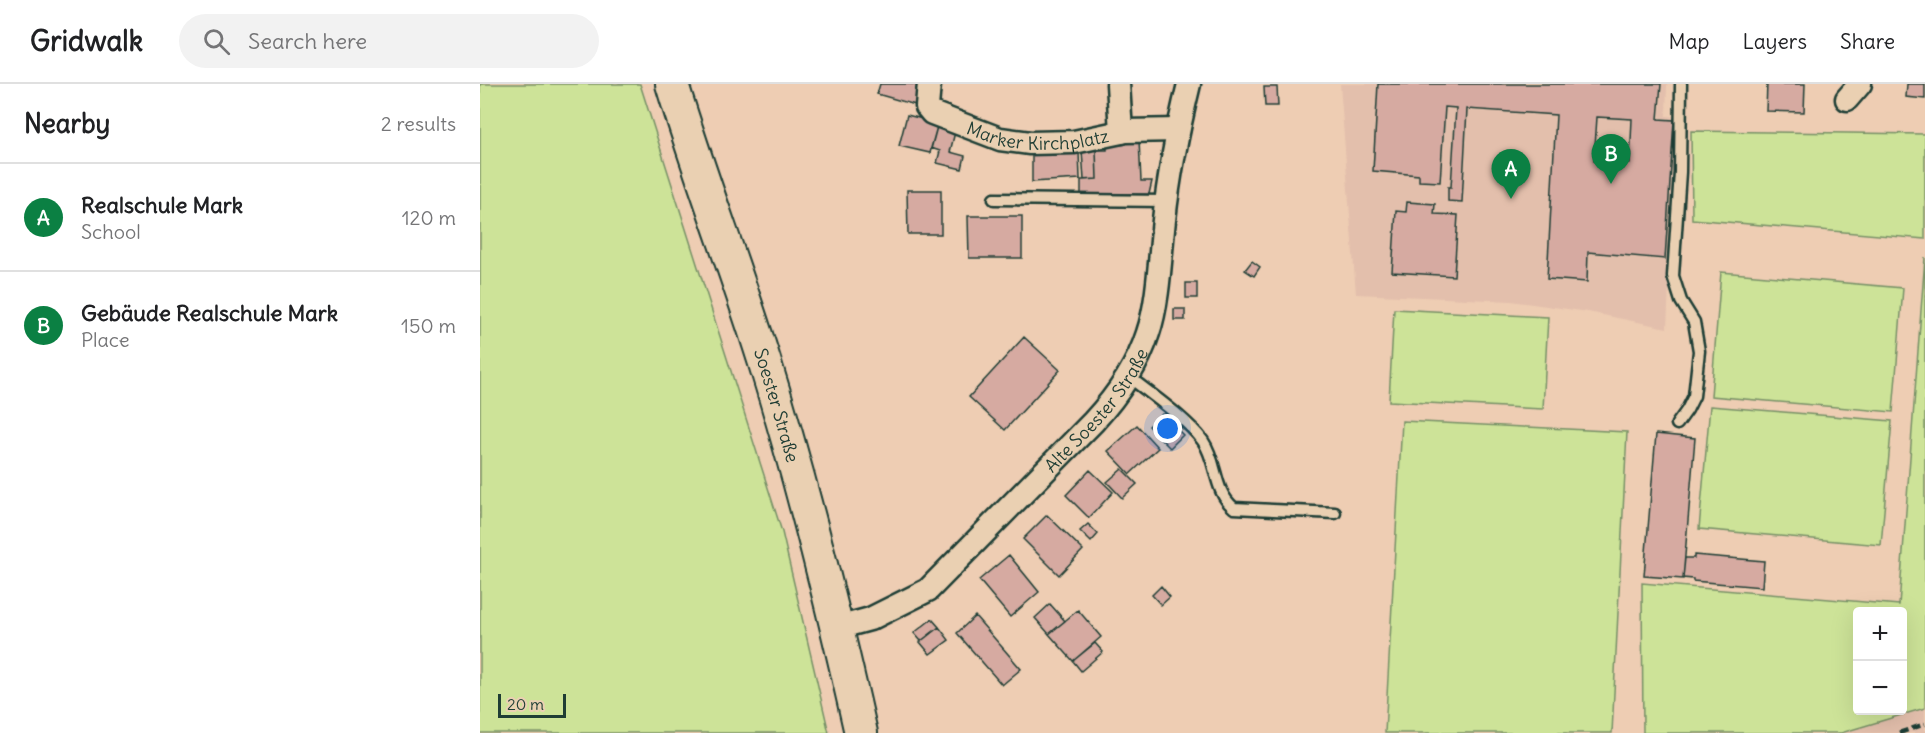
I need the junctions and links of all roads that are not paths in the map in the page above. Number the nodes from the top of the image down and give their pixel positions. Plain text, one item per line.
1 (672, 84) edge
2 (929, 84) edge
3 (1118, 84) edge
4 (1189, 84) edge
5 (1681, 84) edge
6 (1178, 130) junction
7 (1121, 132) junction
8 (994, 199) dead end
9 (1166, 201) junction
10 (1130, 377) junction
11 (1677, 424) dead end
12 (1335, 513) dead end
13 (837, 628) junction
14 (861, 733) edge

1 - 13 main road, Soester Straße
2 - 7 street, Marker Kirchplatz
3 - 7 street
4 - 6 street, Alte Soester Straße
5 - 11 lane
6 - 7 street, Marker Kirchplatz
6 - 9 street, Alte Soester Straße
8 - 9 lane
9 - 10 street, Alte Soester Straße
10 - 12 lane
10 - 13 street, Alte Soester Straße
13 - 14 main road, Soester Straße

